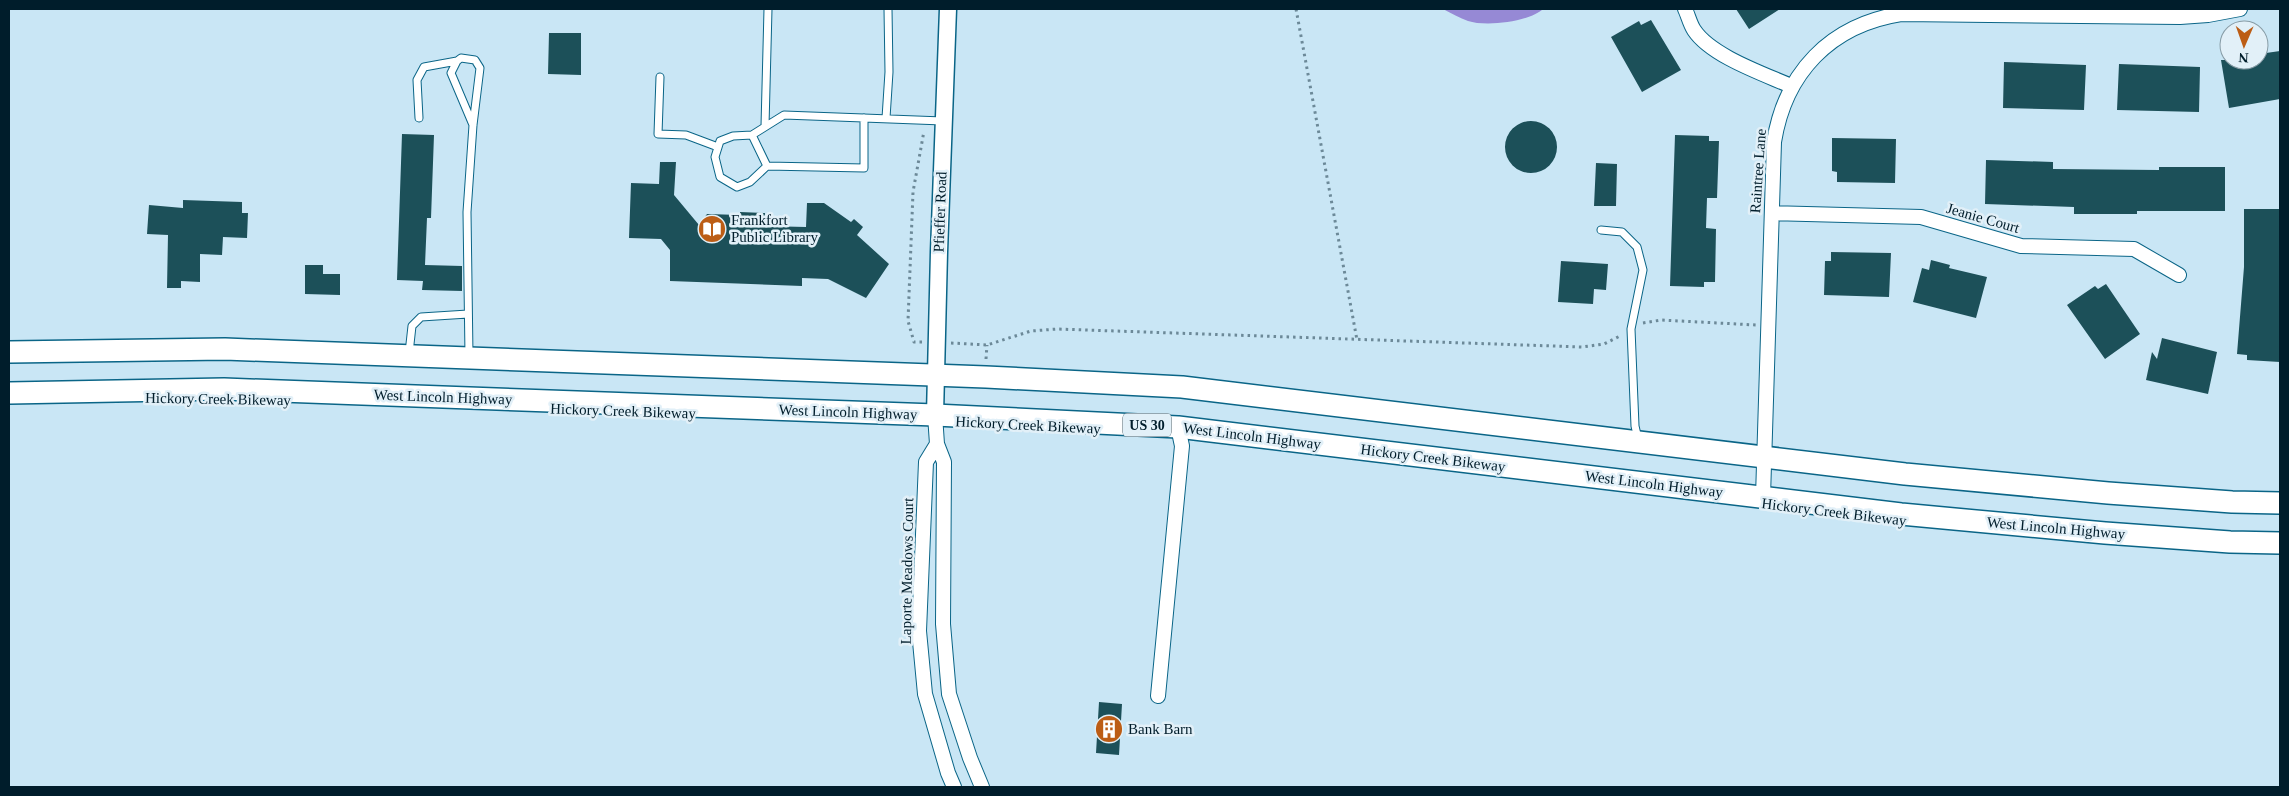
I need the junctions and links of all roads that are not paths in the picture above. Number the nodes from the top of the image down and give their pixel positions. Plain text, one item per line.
1 (768, 9) edge
2 (888, 9) edge
3 (948, 9) edge
4 (1685, 9) edge
5 (2240, 9) edge
6 (2106, 12) edge
7 (457, 61) junction
8 (660, 77) dead end
9 (1791, 86) junction
10 (419, 118) dead end
11 (864, 118) junction
12 (886, 118) junction
13 (943, 120) junction
14 (473, 125) junction
15 (765, 126) junction
16 (752, 135) junction
17 (718, 147) junction
18 (767, 166) junction
19 (1772, 213) junction
20 (1601, 230) dead end
21 (2178, 275) dead end
22 (468, 314) junction
23 (9, 352) edge
24 (409, 356) junction
25 (469, 358) junction
26 (935, 375) junction
27 (9, 392) edge
28 (936, 415) junction
29 (1178, 427) junction
30 (1639, 442) junction
31 (937, 444) junction
32 (1764, 456) junction
33 (1762, 497) junction
34 (2280, 503) edge
35 (2280, 543) edge
36 (1158, 696) dead end
37 (954, 787) edge
38 (982, 787) edge

1 - 15 lane
2 - 12 lane
3 - 13 street, Pfieffer Road
4 - 9 street
5 - 6 street, Raintree Lane
6 - 9 street, Raintree Lane
7 - 10 lane
7 - 14 lane
7 - 14 lane
8 - 17 lane
9 - 19 street, Raintree Lane
11 - 12 lane
11 - 15 lane
11 - 18 lane
12 - 13 lane
13 - 26 street, Pfieffer Road
14 - 22 lane
15 - 16 lane
16 - 17 lane
16 - 18 lane
17 - 18 lane
19 - 21 street, Jeanie Court
19 - 32 street, Raintree Lane
20 - 30 lane
22 - 24 lane
22 - 25 lane
23 - 24 main road
24 - 25 main road
25 - 26 main road
26 - 28 street, Pfieffer Road
26 - 30 main road
27 - 28 main road, West Lincoln Highway / US 30
28 - 29 main road, West Lincoln Highway / US 30
28 - 31 street, Laporte Meadows Court
29 - 33 main road, West Lincoln Highway / US 30
29 - 36 street
30 - 32 main road
31 - 37 street, Laporte Meadows Court
31 - 38 street, Laporte Meadows Court
32 - 33 street, Raintree Lane
32 - 34 main road
33 - 35 main road, West Lincoln Highway / US 30

